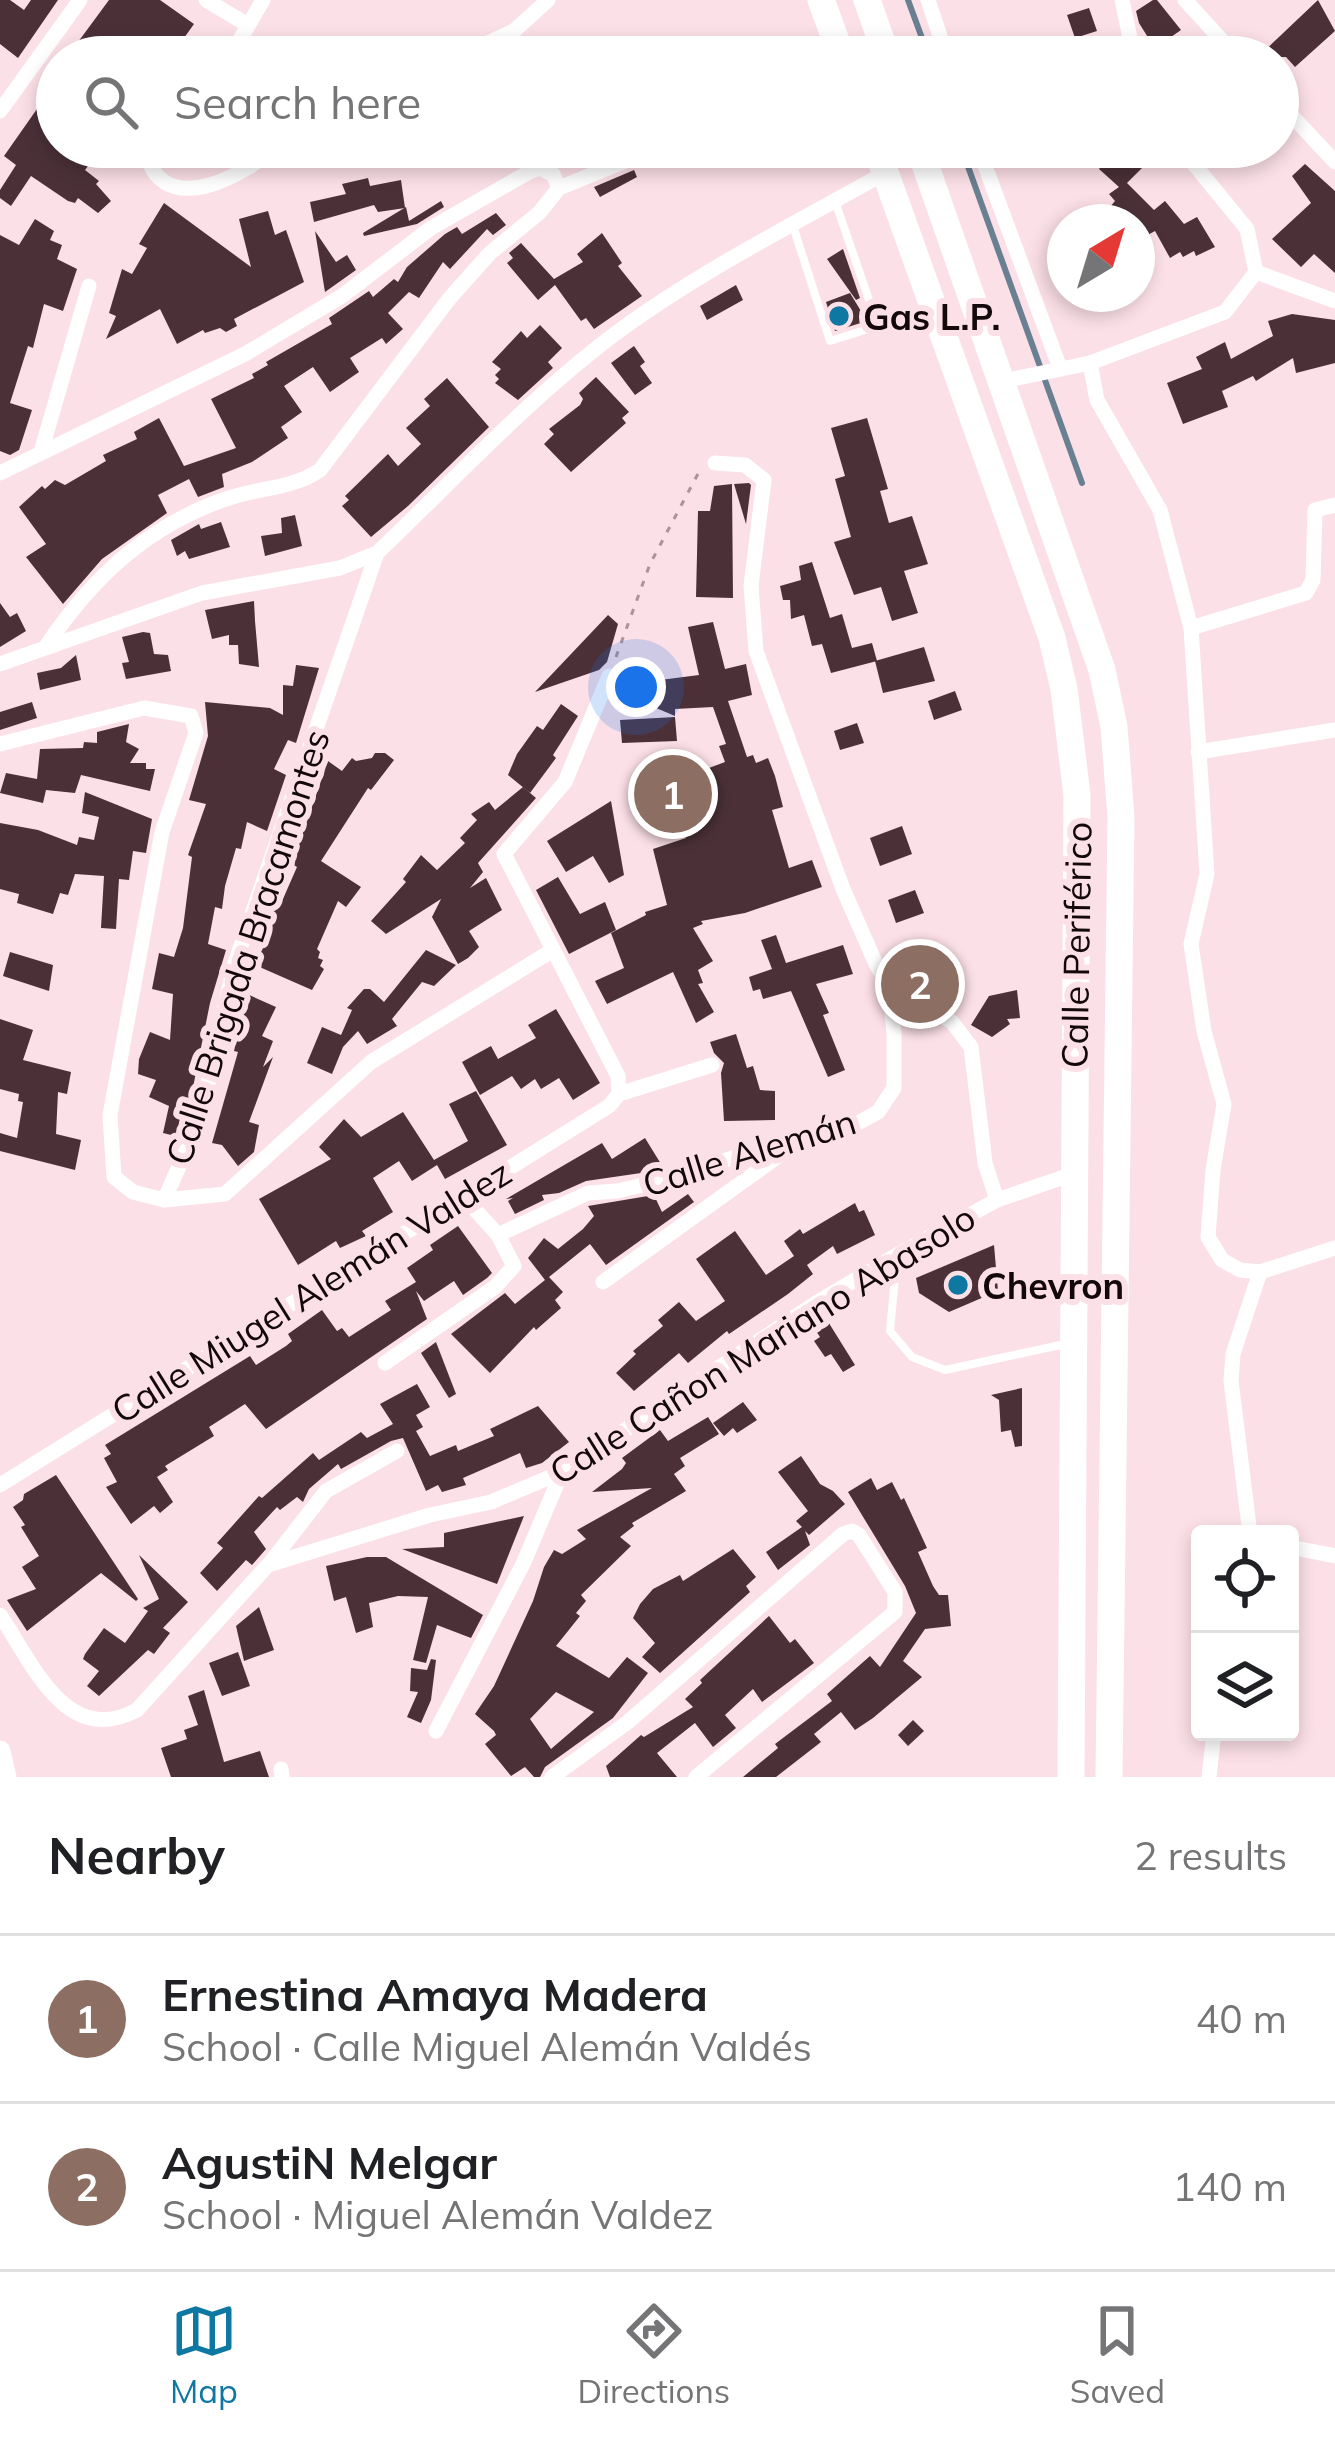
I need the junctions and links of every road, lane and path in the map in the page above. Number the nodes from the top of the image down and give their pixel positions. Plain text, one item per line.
1 (80, 0) edge
2 (206, 0) edge
3 (262, 0) edge
4 (548, 0) edge
5 (820, 0) edge
6 (867, 0) edge
7 (928, 0) edge
8 (1122, 0) edge
9 (1185, 0) edge
10 (248, 25) junction
11 (54, 36) edge
12 (242, 36) edge
13 (503, 36) edge
14 (834, 36) edge
15 (880, 36) edge
16 (940, 36) edge
17 (1130, 36) edge
18 (1218, 36) edge
19 (36, 61) edge
20 (0, 111) edge
21 (1299, 123) edge
22 (1335, 162) edge
23 (152, 168) edge
24 (252, 168) edge
25 (608, 168) edge
26 (871, 168) edge
27 (883, 168) edge
28 (928, 168) edge
29 (985, 168) edge
30 (1197, 168) edge
31 (559, 188) junction
32 (835, 201) junction
33 (793, 225) junction
34 (1256, 272) junction
35 (88, 286) dead end
36 (1335, 302) edge
37 (1090, 363) junction
38 (1055, 369) junction
39 (1015, 379) junction
40 (41, 452) junction
41 (716, 463) joint
42 (0, 473) edge
43 (1335, 506) edge
44 (377, 553) junction
45 (1192, 628) junction
46 (47, 645) junction
47 (0, 664) edge
48 (609, 676) joint
49 (1335, 730) edge
50 (0, 745) edge
51 (1198, 752) junction
52 (553, 950) junction
53 (889, 985) junction
54 (712, 1066) dead end
55 (619, 1094) junction
56 (793, 1145) junction
57 (1073, 1174) junction
58 (462, 1196) junction
59 (164, 1200) junction
60 (997, 1200) junction
61 (498, 1235) junction
62 (1335, 1248) edge
63 (897, 1255) junction
64 (1260, 1273) junction
65 (603, 1282) dead end
66 (1073, 1342) junction
67 (385, 1363) dead end
68 (397, 1451) dead end
69 (562, 1472) junction
70 (0, 1486) edge
71 (1249, 1525) edge
72 (1299, 1549) edge
73 (1335, 1556) edge
74 (268, 1565) junction
75 (0, 1615) edge
76 (436, 1731) dead end
77 (1214, 1741) edge
78 (0, 1750) edge
79 (1212, 1776) edge
80 (6, 1777) edge
81 (552, 1777) edge
82 (697, 1777) edge
83 (1071, 1777) edge
84 (1109, 1777) edge

1 - 11 street
2 - 10 street
3 - 10 street
4 - 13 street
5 - 14 highway
6 - 15 highway
7 - 16 street
8 - 17 street
9 - 18 street
10 - 12 street
19 - 20 street
21 - 22 street
23 - 24 street
25 - 31 street
26 - 32 street
27 - 57 highway, Calle Periférico
28 - 39 highway, Calle Periférico
29 - 38 street
30 - 34 street
31 - 40 street
31 - 46 street
32 - 33 street
32 - 33 lane
33 - 44 street
34 - 36 street
34 - 37 street
35 - 40 street
37 - 38 street
37 - 45 street
38 - 39 street
39 - 84 highway, Calle Periférico
40 - 42 street
41 - 48 path
41 - 53 street
43 - 45 street
44 - 46 street
44 - 59 street, Calle Brigada Bracamontes
45 - 51 street
46 - 47 street
48 - 52 street
49 - 51 street
50 - 59 street, Calle Brigada Bracamontes
51 - 64 street
52 - 55 street
52 - 59 street
53 - 56 street, Calle Alemán
53 - 60 street
54 - 55 street, Calle Miugel Alemán Valdez
55 - 58 street, Calle Miugel Alemán Valdez
56 - 61 street, Calle Alemán
56 - 65 street
57 - 60 street, Calle Cañon Mariano Abasolo
57 - 66 highway, Calle Periférico
58 - 61 street
58 - 70 street, Calle Miugel Alemán Valdez
60 - 63 street, Calle Cañon Mariano Abasolo
61 - 67 street
62 - 64 street
63 - 66 lane
63 - 69 street, Calle Cañon Mariano Abasolo
64 - 71 street
66 - 83 highway, Calle Periférico
68 - 74 street
69 - 74 street, Calle Cañon Mariano Abasolo
69 - 76 street
72 - 73 street
74 - 75 street
77 - 79 street
78 - 80 street
81 - 82 street

